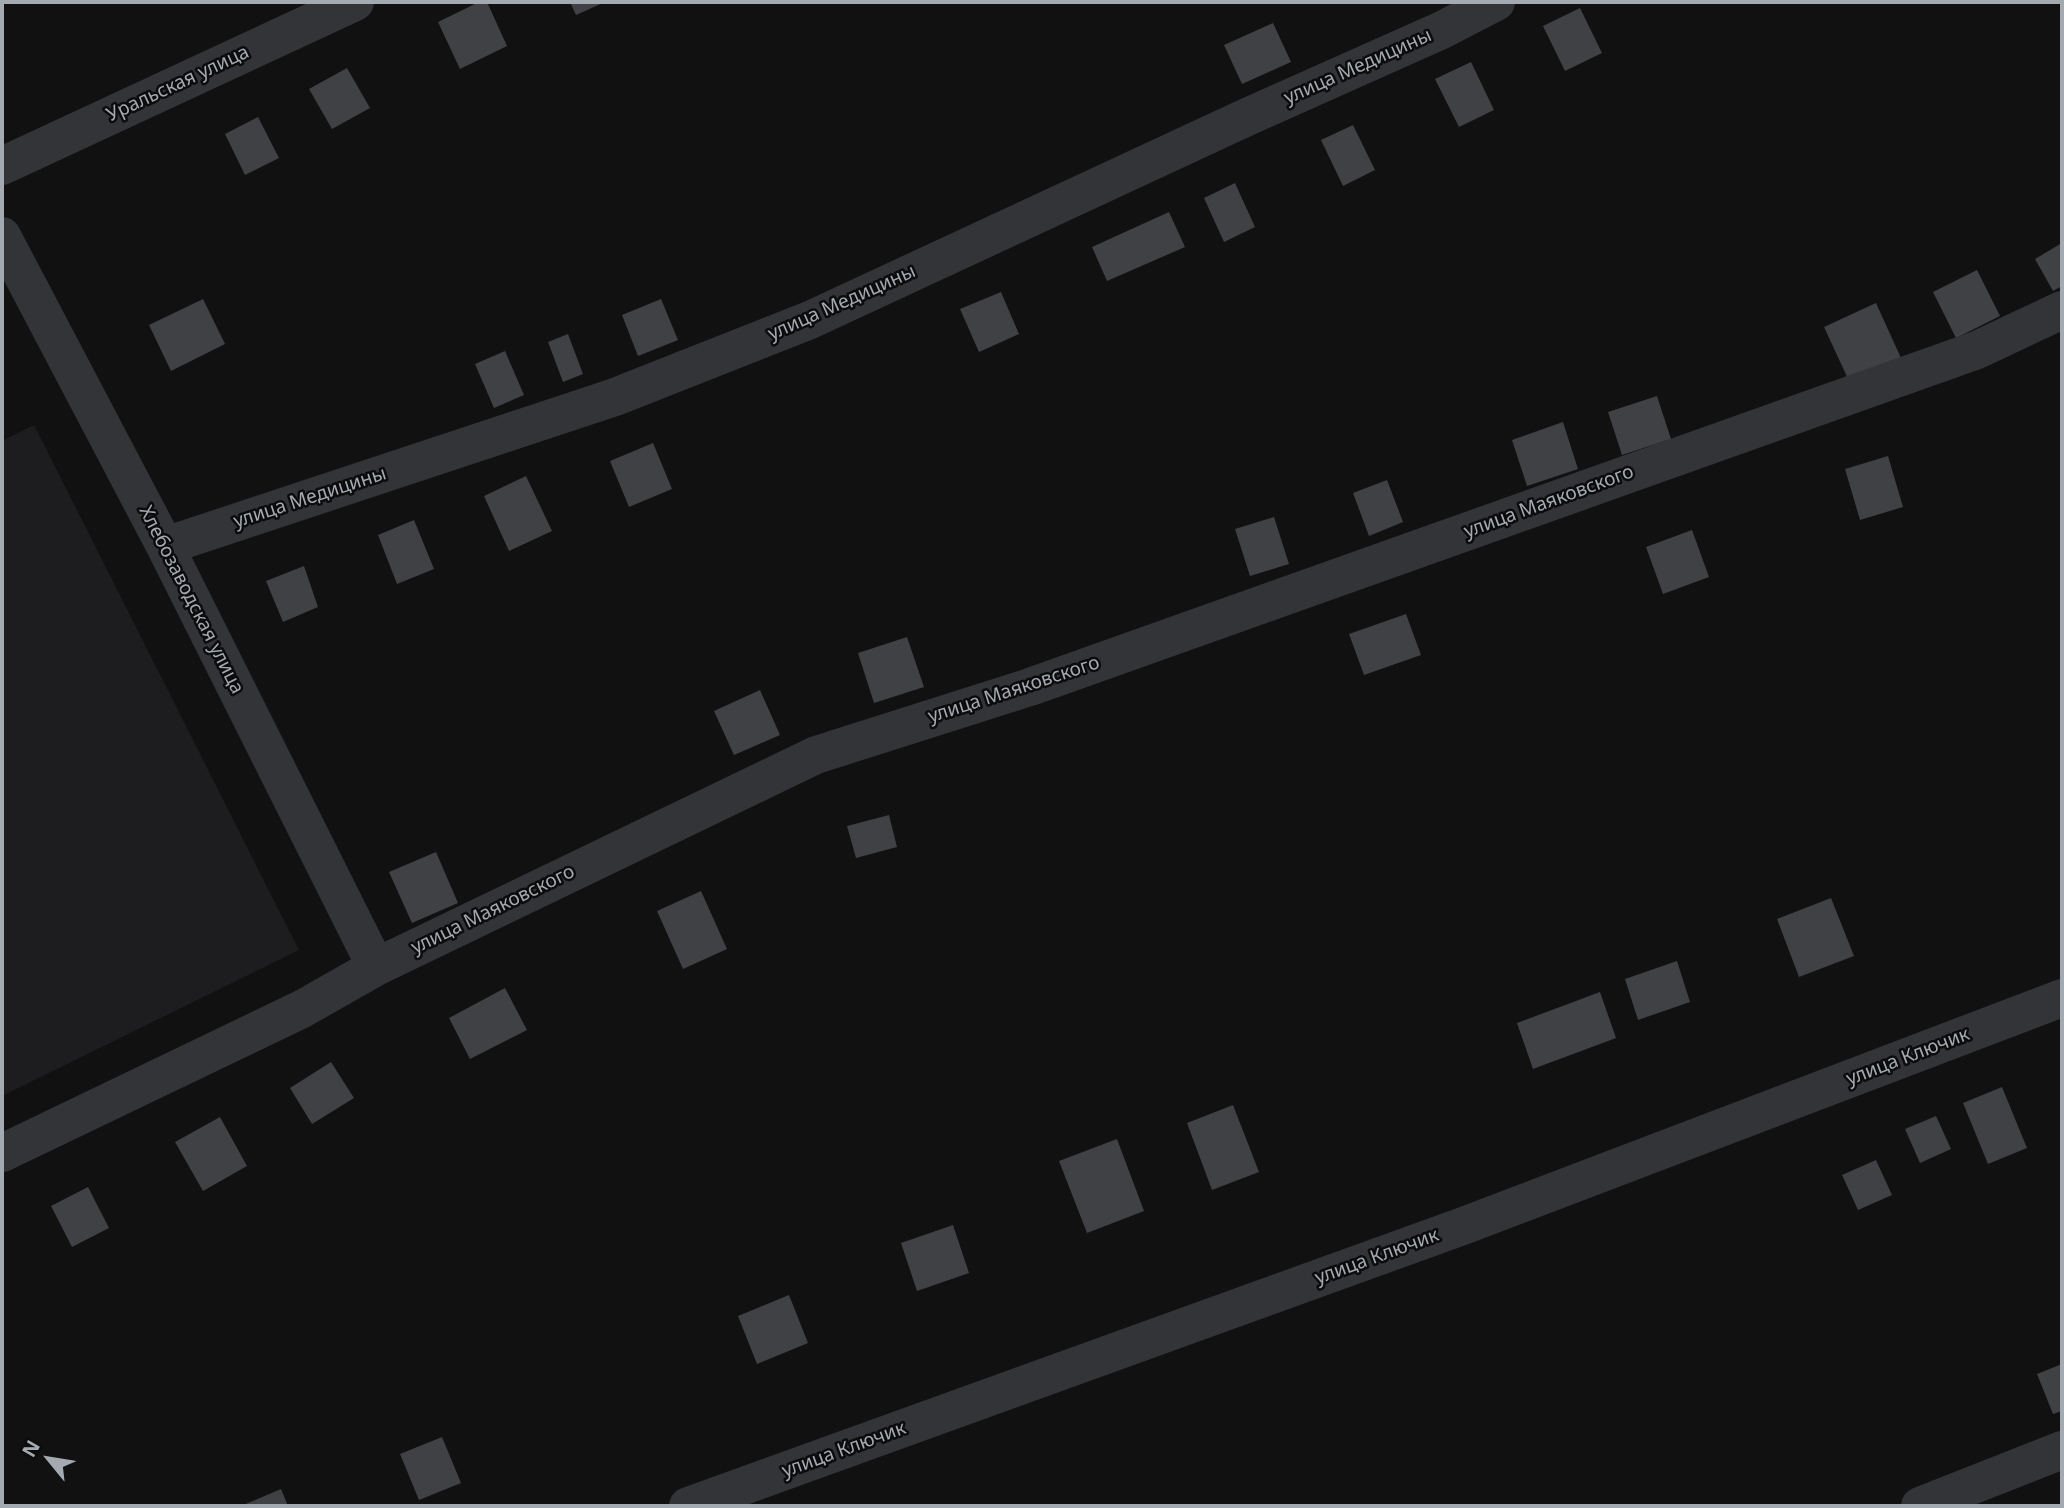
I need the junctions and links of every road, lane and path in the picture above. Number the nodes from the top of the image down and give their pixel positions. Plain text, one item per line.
1 (355, 2) edge
2 (1496, 2) edge
3 (2, 166) edge
4 (2, 236) edge
5 (2062, 310) edge
6 (164, 546) junction
7 (376, 967) junction
8 (2062, 998) edge
9 (2, 1153) edge
10 (2062, 1450) edge
11 (688, 1506) edge
12 (1920, 1506) edge

1 - 3 street, Уральская улица
2 - 6 street, улица Медицины
4 - 6 street, Хлебозаводская улица
5 - 7 street, улица Маяковского
6 - 7 street, Хлебозаводская улица
7 - 9 street, улица Маяковского
8 - 11 street, улица Ключик
10 - 12 street

